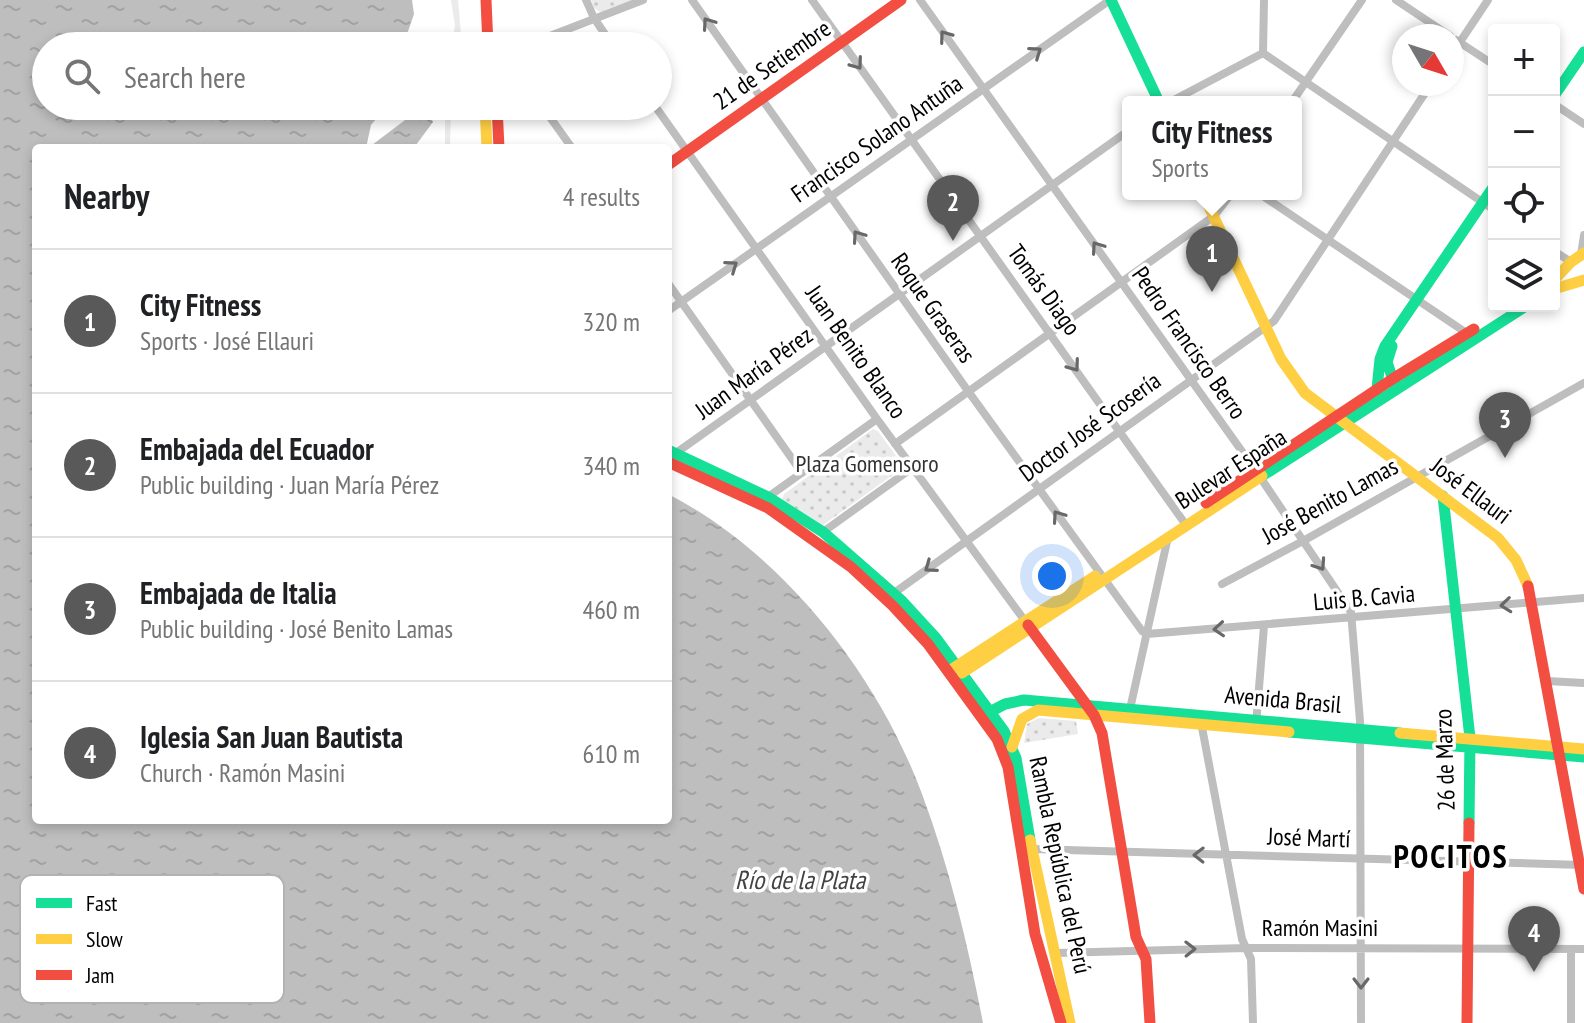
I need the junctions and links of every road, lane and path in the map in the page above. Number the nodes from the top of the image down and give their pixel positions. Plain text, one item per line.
1 (483, 0) edge
2 (492, 0) edge
3 (586, 0) edge
4 (643, 0) edge
5 (692, 0) edge
6 (812, 0) edge
7 (901, 0) edge
8 (920, 0) edge
9 (1110, 0) edge
10 (1264, 0) edge
11 (1362, 0) edge
12 (1396, 0) edge
13 (1488, 0) edge
14 (594, 18) junction
15 (1433, 24) edge
16 (1464, 27) edge
17 (486, 32) edge
18 (489, 32) edge
19 (559, 32) edge
20 (604, 32) edge
21 (842, 42) junction
22 (1464, 45) edge
23 (1584, 52) edge
24 (1263, 53) junction
25 (1488, 61) edge
26 (1306, 82) junction
27 (1560, 87) edge
28 (983, 89) junction
29 (1156, 96) edge
30 (1181, 96) edge
31 (1296, 96) edge
32 (1423, 96) edge
33 (762, 99) junction
34 (1560, 108) edge
35 (486, 120) edge
36 (498, 120) edge
37 (552, 120) edge
38 (665, 120) edge
39 (1584, 124) edge
40 (1122, 135) edge
41 (911, 140) junction
42 (1393, 141) junction
43 (487, 144) edge
44 (499, 144) edge
45 (569, 144) edge
46 (687, 152) junction
47 (672, 162) edge
48 (1053, 185) junction
49 (1488, 195) edge
50 (830, 197) junction
51 (1206, 200) edge
52 (1226, 200) edge
53 (1269, 200) edge
54 (1483, 202) junction
55 (1488, 206) edge
56 (1214, 216) junction
57 (1584, 235) edge
58 (980, 236) junction
59 (1327, 239) junction
60 (756, 249) junction
61 (1575, 259) edge
62 (1560, 274) edge
63 (1579, 281) edge
64 (1121, 282) junction
65 (672, 289) edge
66 (898, 293) junction
67 (1418, 300) junction
68 (681, 302) junction
69 (672, 308) edge
70 (1503, 312) edge
71 (1515, 312) edge
72 (1266, 326) junction
73 (1050, 333) junction
74 (1395, 334) junction
75 (1469, 336) junction
76 (826, 346) junction
77 (1191, 380) junction
78 (1394, 383) junction
79 (1584, 383) edge
80 (1377, 389) junction
81 (968, 391) junction
82 (750, 400) junction
83 (877, 419) junction
84 (1339, 420) junction
85 (1120, 431) junction
86 (895, 444) junction
87 (672, 454) edge
88 (672, 455) edge
89 (672, 456) edge
90 (912, 468) junction
91 (802, 473) junction
92 (1258, 474) junction
93 (1416, 477) junction
94 (1039, 489) junction
95 (1443, 496) junction
96 (768, 497) junction
97 (1184, 522) junction
98 (823, 532) junction
99 (1168, 537) junction
100 (966, 541) junction
101 (1303, 541) junction
102 (1101, 576) junction
103 (1222, 584) dead end
104 (894, 593) junction
105 (1584, 598) edge
106 (1532, 602) junction
107 (1454, 610) junction
108 (1353, 619) junction
109 (1028, 625) junction
110 (1264, 626) junction
111 (1147, 634) junction
112 (956, 670) junction
113 (1547, 681) junction
114 (1584, 683) edge
115 (1086, 705) junction
116 (1130, 709) junction
117 (986, 714) junction
118 (1094, 715) junction
119 (1200, 720) junction
120 (1256, 725) junction
121 (1360, 734) junction
122 (1470, 743) junction
123 (1012, 747) junction
124 (1584, 749) edge
125 (1560, 751) junction
126 (1584, 757) edge
127 (1032, 849) junction
128 (1121, 853) junction
129 (1226, 856) junction
130 (1361, 860) junction
131 (1468, 862) junction
132 (1582, 865) edge
133 (1584, 889) edge
134 (1031, 912) junction
135 (1246, 948) junction
136 (1361, 948) junction
137 (1468, 948) junction
138 (1584, 949) edge
139 (1143, 950) junction
140 (1571, 950) junction
141 (1056, 953) junction
142 (1061, 1023) edge
143 (1070, 1023) edge
144 (1150, 1023) edge
145 (1253, 1023) edge
146 (1361, 1023) edge
147 (1467, 1023) edge
148 (1571, 1023) edge

1 - 17 street
2 - 18 street
3 - 14 street
4 - 14 street
33 -> 5 street, Roque Graseras
6 - 21 street, Tomás Diago
7 - 21 street, 21 de Setiembre
28 -> 8 street, Pedro Francisco Berro
28 -> 9 street, Francisco Solano Antuña
9 - 29 street
10 - 24 street
11 - 26 street
12 - 15 street
13 - 16 street
14 - 19 street
14 - 20 street
21 - 33 street, 21 de Setiembre
21 -> 41 street, Tomás Diago
22 - 25 street
23 - 27 street
24 - 26 street
24 - 30 street
26 - 31 street
26 - 42 street
28 - 41 street, Francisco Solano Antuña
28 - 48 street, Pedro Francisco Berro
32 - 42 street, Doctor José Scosería
33 - 46 street, 21 de Setiembre
33 - 50 street, Roque Graseras
34 - 39 street
35 - 43 street
36 - 44 street
37 - 45 street
38 - 46 street, Juan Benito Blanco
40 - 48 street, Juan María Pérez
41 - 50 street, Francisco Solano Antuña
41 - 58 street, Tomás Diago
42 - 54 street
42 - 59 street, Doctor José Scosería
46 - 47 street, 21 de Setiembre
46 - 60 street, Juan Benito Blanco
48 - 58 street, Juan María Pérez
64 -> 48 street, Pedro Francisco Berro
49 - 54 street
50 - 60 street, Francisco Solano Antuña
66 -> 50 street, Roque Graseras
51 - 56 street, José Ellauri
52 - 56 street
53 - 59 street
54 - 55 street
54 - 67 street
56 - 64 street
56 - 72 street, José Ellauri
57 - 61 street
58 - 66 street, Juan María Pérez
58 - 73 street, Tomás Diago
59 - 67 street
59 - 72 street, Doctor José Scosería
68 -> 60 street, Francisco Solano Antuña
60 - 76 street, Juan Benito Blanco
61 - 62 street
61 - 63 street
64 - 73 street
64 - 77 street, Pedro Francisco Berro
65 - 68 street
66 - 76 street, Juan María Pérez
66 - 81 street, Roque Graseras
67 - 74 street
67 - 75 street
68 - 69 street, Francisco Solano Antuña
68 - 82 street
70 - 75 street, Bulevar España
71 - 75 street, Bulevar España
72 - 77 street, Doctor José Scosería
72 - 84 street, José Ellauri
73 - 81 street
73 -> 85 street, Tomás Diago
74 - 78 street
74 - 80 street
75 - 78 street, Bulevar España
76 - 82 street, Juan María Pérez
76 - 83 street, Juan Benito Blanco
77 - 85 street, Doctor José Scosería
77 - 92 street, Pedro Francisco Berro
78 - 80 street, Bulevar España
78 - 84 street, Bulevar España
79 - 93 street, José Benito Lamas
80 - 84 street, Bulevar España
81 - 86 street
81 - 94 street, Roque Graseras
82 - 87 street, Juan María Pérez
82 - 91 street
83 - 86 street, Juan Benito Blanco
83 - 91 street
84 - 92 street, Bulevar España
84 - 93 street, José Ellauri
85 - 94 street, Doctor José Scosería
85 - 97 street, Tomás Diago
86 - 90 street, Juan Benito Blanco
88 - 96 street, Rambla República del Perú
89 - 112 street, Rambla República del Perú
90 - 98 street
90 - 100 street, Juan Benito Blanco
91 - 96 street
92 - 97 street, Bulevar España
92 - 101 street, Pedro Francisco Berro
93 - 95 street, José Ellauri
93 - 101 street, José Benito Lamas
94 - 100 street, Doctor José Scosería
102 -> 94 street, Roque Graseras
95 - 106 street, José Ellauri
95 - 107 street, 26 de Marzo
96 - 98 street, Rambla República del Perú
97 - 99 street, Bulevar España
97 - 102 street, Bulevar España
98 - 104 street, Rambla República del Perú
99 - 102 street, Bulevar España
99 - 111 street
100 -> 104 street, Doctor José Scosería
100 - 109 street, Juan Benito Blanco
101 - 103 street, José Benito Lamas
101 -> 108 street, Pedro Francisco Berro
102 - 109 street, Bulevar España
102 - 111 street, Roque Graseras
104 - 112 street, Rambla República del Perú
105 - 106 street, Luis B. Cavia
106 -> 107 street, Luis B. Cavia
106 - 113 street, José Ellauri
107 - 108 street, Luis B. Cavia
107 - 122 street, 26 de Marzo
108 - 110 street, Luis B. Cavia
108 - 121 street, Pedro Francisco Berro
109 - 112 street, Bulevar España
109 - 115 street, Juan Benito Blanco
110 -> 111 street, Luis B. Cavia
110 - 120 street
111 - 116 street
112 - 117 street, Rambla República del Perú
113 - 114 street
113 - 125 street, José Ellauri
115 - 116 street, Avenida Brasil
115 - 117 street, Avenida Brasil
115 - 118 street, Juan Benito Blanco
116 - 119 street, Avenida Brasil
117 - 123 street, Rambla República del Perú
117 - 134 street, Rambla República del Perú
118 - 119 street, Avenida Brasil
118 - 123 street, Avenida Brasil
118 - 128 street, Juan Benito Blanco
119 - 120 street, Avenida Brasil
119 - 129 street
120 - 121 street, Avenida Brasil
121 - 122 street, Avenida Brasil
121 - 130 street, Pedro Francisco Berro
122 - 125 street, Avenida Brasil
122 - 131 street, 26 de Marzo
123 - 127 street, Rambla República del Perú
124 - 125 street, Avenida Brasil
125 - 126 street, Avenida Brasil
125 - 132 street, José Ellauri
127 - 128 street, José Martí
127 - 141 street, Rambla República del Perú
129 -> 128 street, José Martí
128 - 139 street, Juan Benito Blanco
129 - 130 street, José Martí
129 - 135 street
130 - 131 street, José Martí
130 - 136 street, Pedro Francisco Berro
131 - 132 street, José Martí
131 - 137 street, 26 de Marzo
132 - 133 street, José Ellauri
134 - 141 street
134 - 142 street, Rambla República del Perú
135 - 136 street, Ramón Masini
139 -> 135 street, Ramón Masini
135 - 145 street
136 - 137 street, Ramón Masini
136 -> 146 street, Pedro Francisco Berro
137 - 140 street, Ramón Masini
137 - 147 street, 26 de Marzo
138 - 140 street, Ramón Masini
139 - 141 street, Ramón Masini
139 - 144 street, Juan Benito Blanco
140 - 148 street
141 - 143 street, Rambla República del Perú

